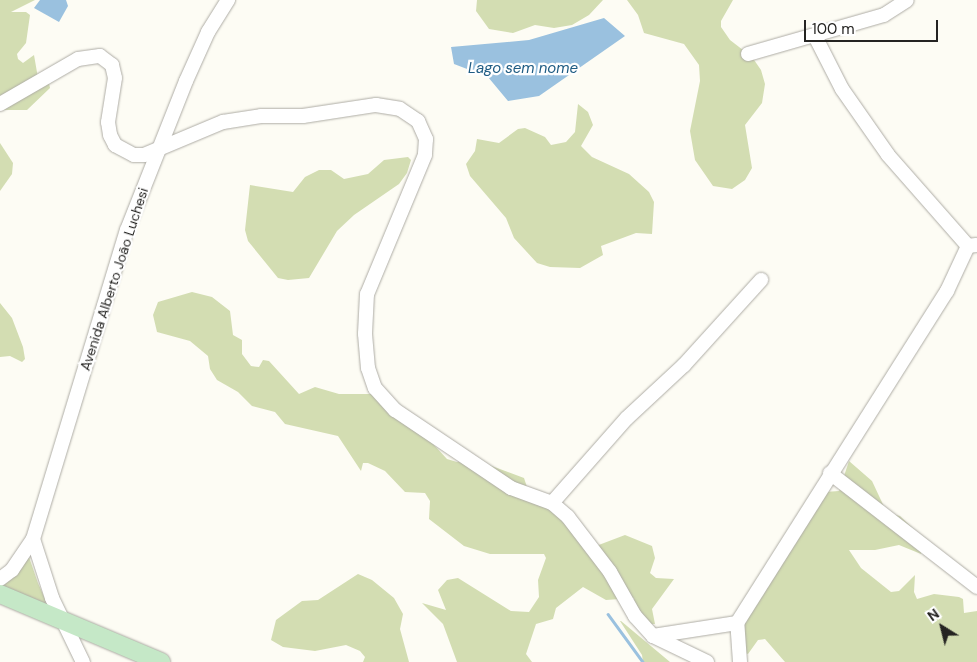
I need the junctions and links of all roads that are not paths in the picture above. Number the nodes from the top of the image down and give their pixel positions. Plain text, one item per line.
1 (228, 0) edge
2 (908, 0) edge
3 (816, 36) junction
4 (748, 54) dead end
5 (0, 104) edge
6 (157, 149) junction
7 (972, 245) edge
8 (762, 280) dead end
9 (830, 473) junction
10 (552, 504) junction
11 (33, 539) junction
12 (0, 579) edge
13 (977, 587) edge
14 (0, 594) edge
15 (62, 621) junction
16 (737, 623) junction
17 (653, 636) junction
18 (84, 662) edge
19 (162, 662) edge
20 (707, 662) edge
21 (740, 662) edge

1 - 6 street, Avenida Alberto João Luchesi
2 - 3 street
3 - 4 street
3 - 7 street
5 - 6 street
6 - 10 street
6 - 11 street, Avenida Alberto João Luchesi
7 - 9 street
8 - 10 street
9 - 13 street
9 - 16 street
10 - 17 street
11 - 12 street
11 - 15 street
14 - 15 main road
15 - 18 street
15 - 19 main road
16 - 17 street
16 - 21 street
17 - 20 street

